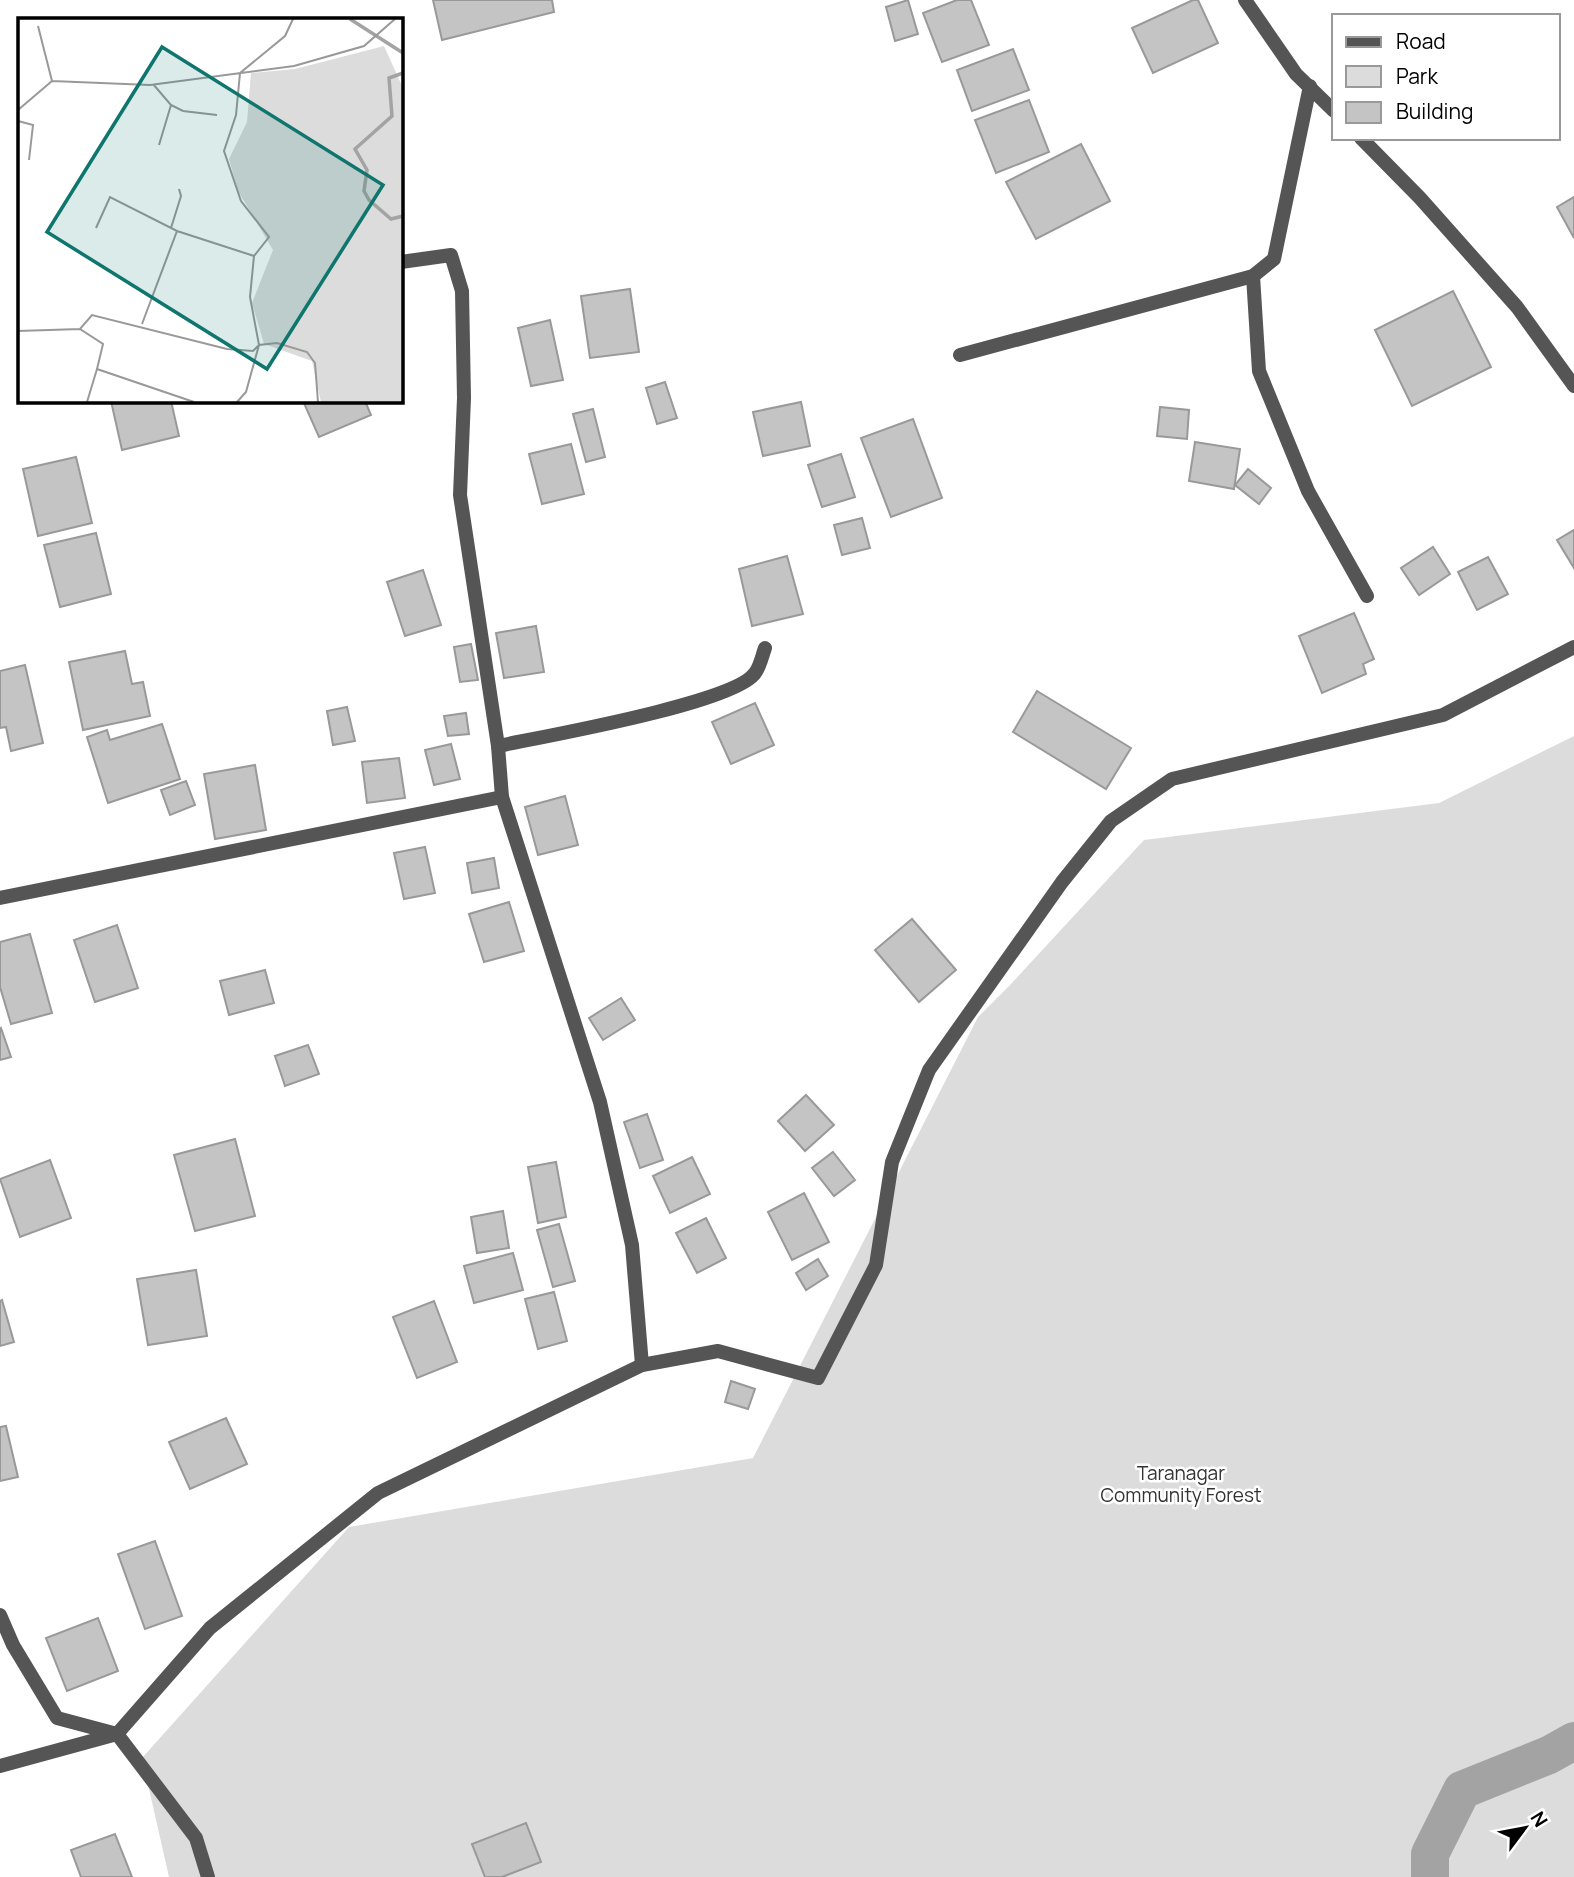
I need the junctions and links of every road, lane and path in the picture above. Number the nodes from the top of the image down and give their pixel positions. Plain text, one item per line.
1 (1245, 0) edge
2 (1310, 86) junction
3 (1332, 109) edge
4 (1363, 140) edge
5 (402, 262) edge
6 (1254, 276) junction
7 (960, 355) dead end
8 (1574, 386) edge
9 (1367, 596) dead end
10 (1574, 647) edge
11 (765, 648) dead end
12 (498, 746) junction
13 (502, 797) junction
14 (0, 898) edge
15 (642, 1365) junction
16 (0, 1615) edge
17 (117, 1734) junction
18 (0, 1766) edge
19 (208, 1877) edge

1 - 2 street
2 - 3 street
2 - 6 street
4 - 8 street
5 - 12 street
6 - 7 street
6 - 9 street
10 - 15 street
11 - 12 street
12 - 13 street
13 - 14 street
13 - 15 street
15 - 17 street
16 - 17 street
17 - 18 street
17 - 19 street

